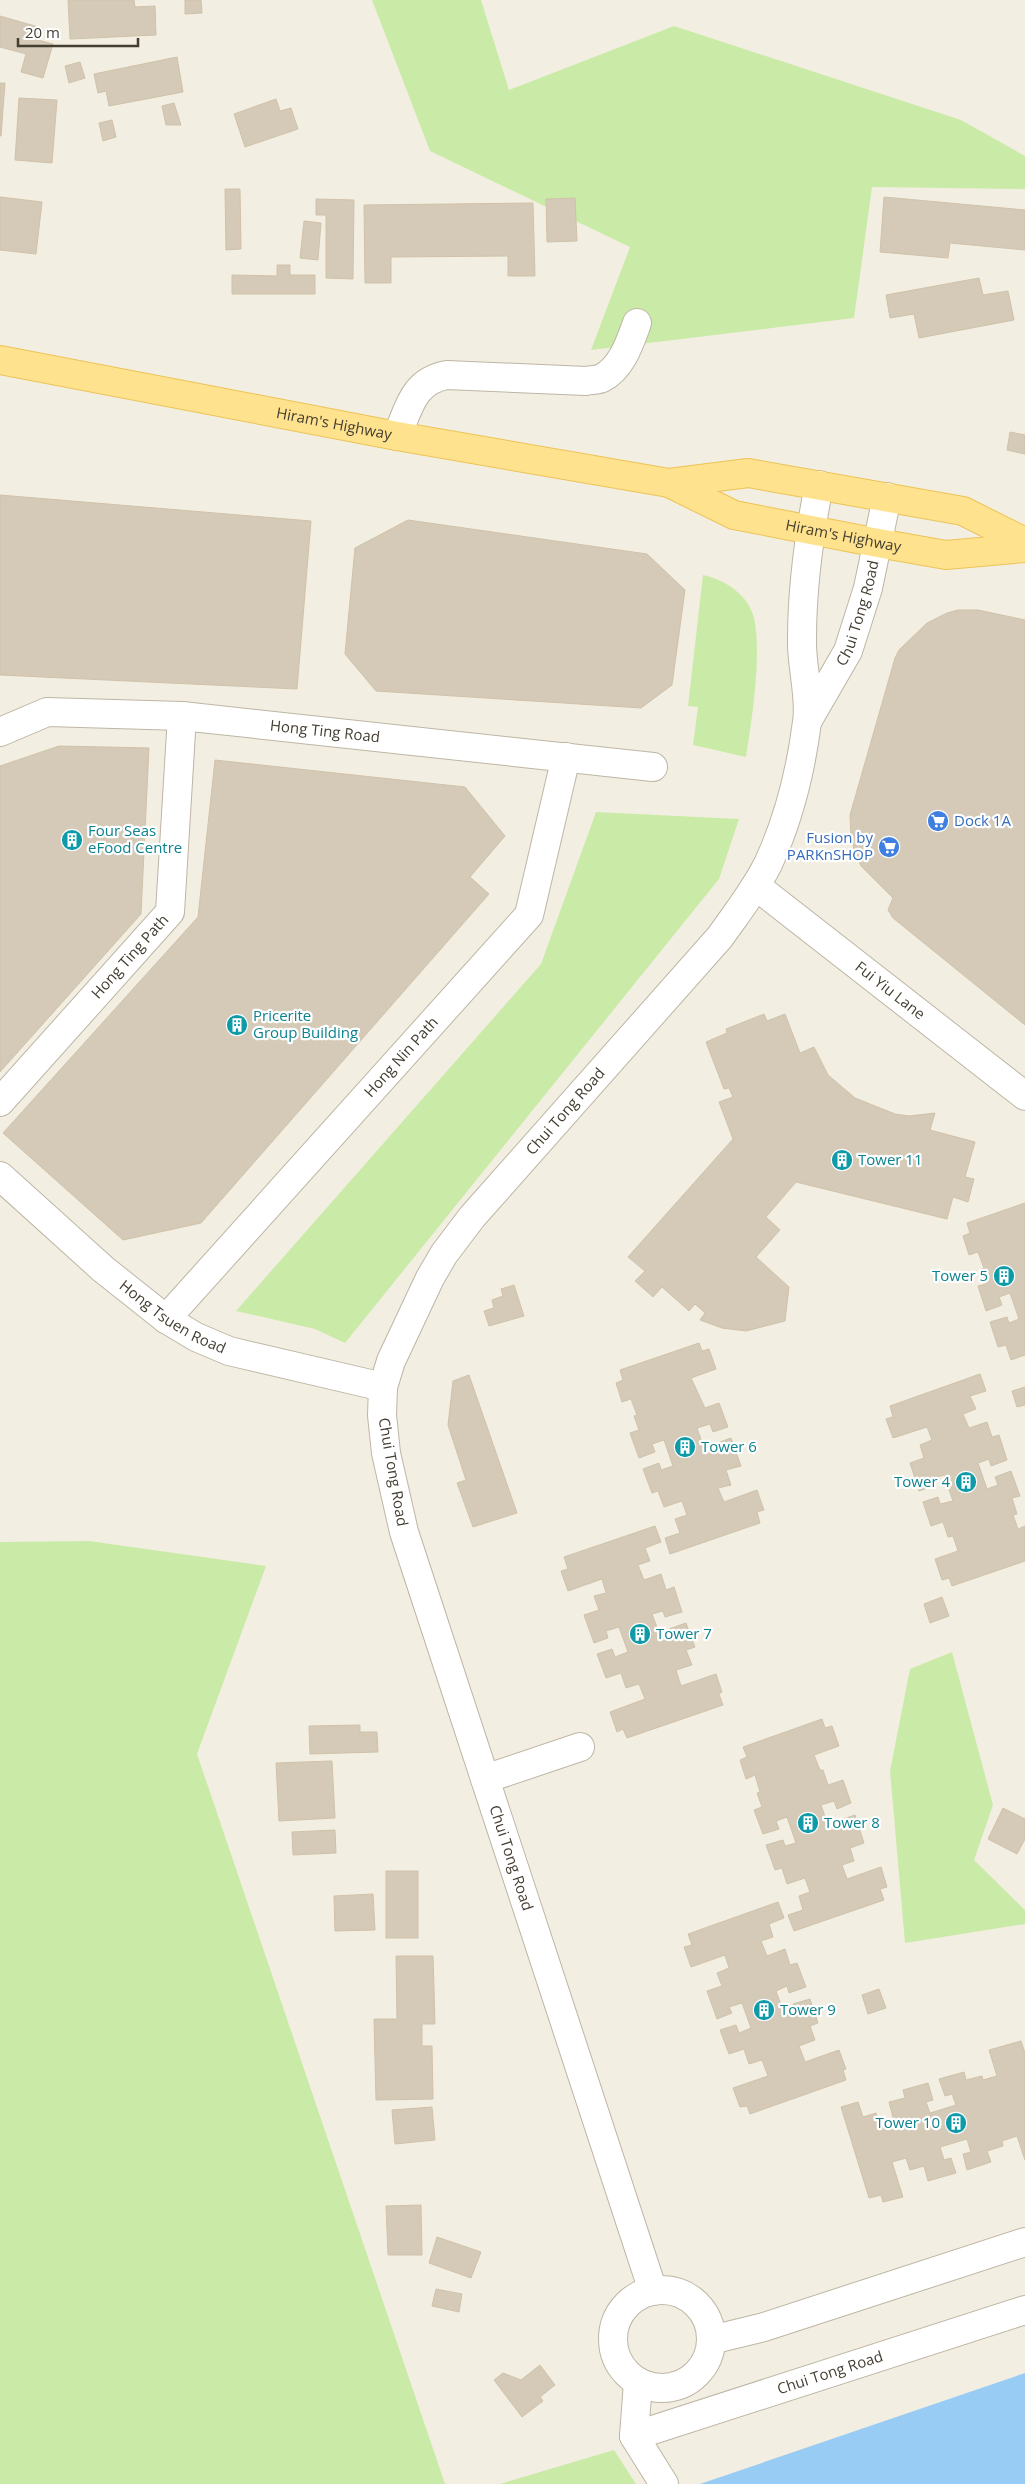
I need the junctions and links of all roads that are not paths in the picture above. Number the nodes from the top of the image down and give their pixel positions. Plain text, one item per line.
1 (636, 324) dead end
2 (0, 360) edge
3 (397, 436) junction
4 (669, 483) junction
5 (819, 485) junction
6 (887, 497) junction
7 (810, 530) junction
8 (1025, 542) edge
9 (878, 543) junction
10 (1025, 548) edge
11 (182, 716) junction
12 (808, 720) junction
13 (0, 732) edge
14 (566, 757) junction
15 (653, 767) dead end
16 (756, 886) junction
17 (1025, 1096) edge
18 (0, 1102) edge
19 (0, 1176) edge
20 (166, 1319) junction
21 (383, 1387) junction
22 (580, 1747) dead end
23 (485, 1779) junction
24 (1025, 2242) edge
25 (653, 2291) junction
26 (1025, 2310) edge
27 (712, 2340) junction
28 (638, 2382) junction
29 (634, 2436) junction
30 (664, 2484) edge

1 - 3 street
2 - 3 main road, Hiram's Highway
3 - 4 main road, Hiram's Highway
4 - 5 main road, Hiram's Highway
4 - 7 main road, Hiram's Highway
5 - 6 main road, Hiram's Highway
5 - 7 street, Chui Tong Road
6 - 8 main road, Hiram's Highway
6 - 9 street, Chui Tong Road
7 - 9 main road, Hiram's Highway
7 - 12 street, Chui Tong Road
9 - 10 main road, Hiram's Highway
9 - 12 street, Chui Tong Road
11 - 13 street, Hong Ting Road
11 - 14 street, Hong Ting Road
11 - 18 street, Hong Ting Path
12 - 16 street, Chui Tong Road
14 - 15 street, Hong Ting Road
14 - 20 street, Hong Nin Path
16 - 17 street, Fui Yiu Lane
16 - 21 street, Chui Tong Road
19 - 20 street, Hong Tsuen Road
20 - 21 street, Hong Tsuen Road
21 - 23 street, Chui Tong Road
22 - 23 street
23 - 25 street, Chui Tong Road
24 - 27 street
25 - 27 street
25 - 28 street
26 - 29 street, Chui Tong Road
27 - 28 street
28 - 29 street
29 - 30 street

